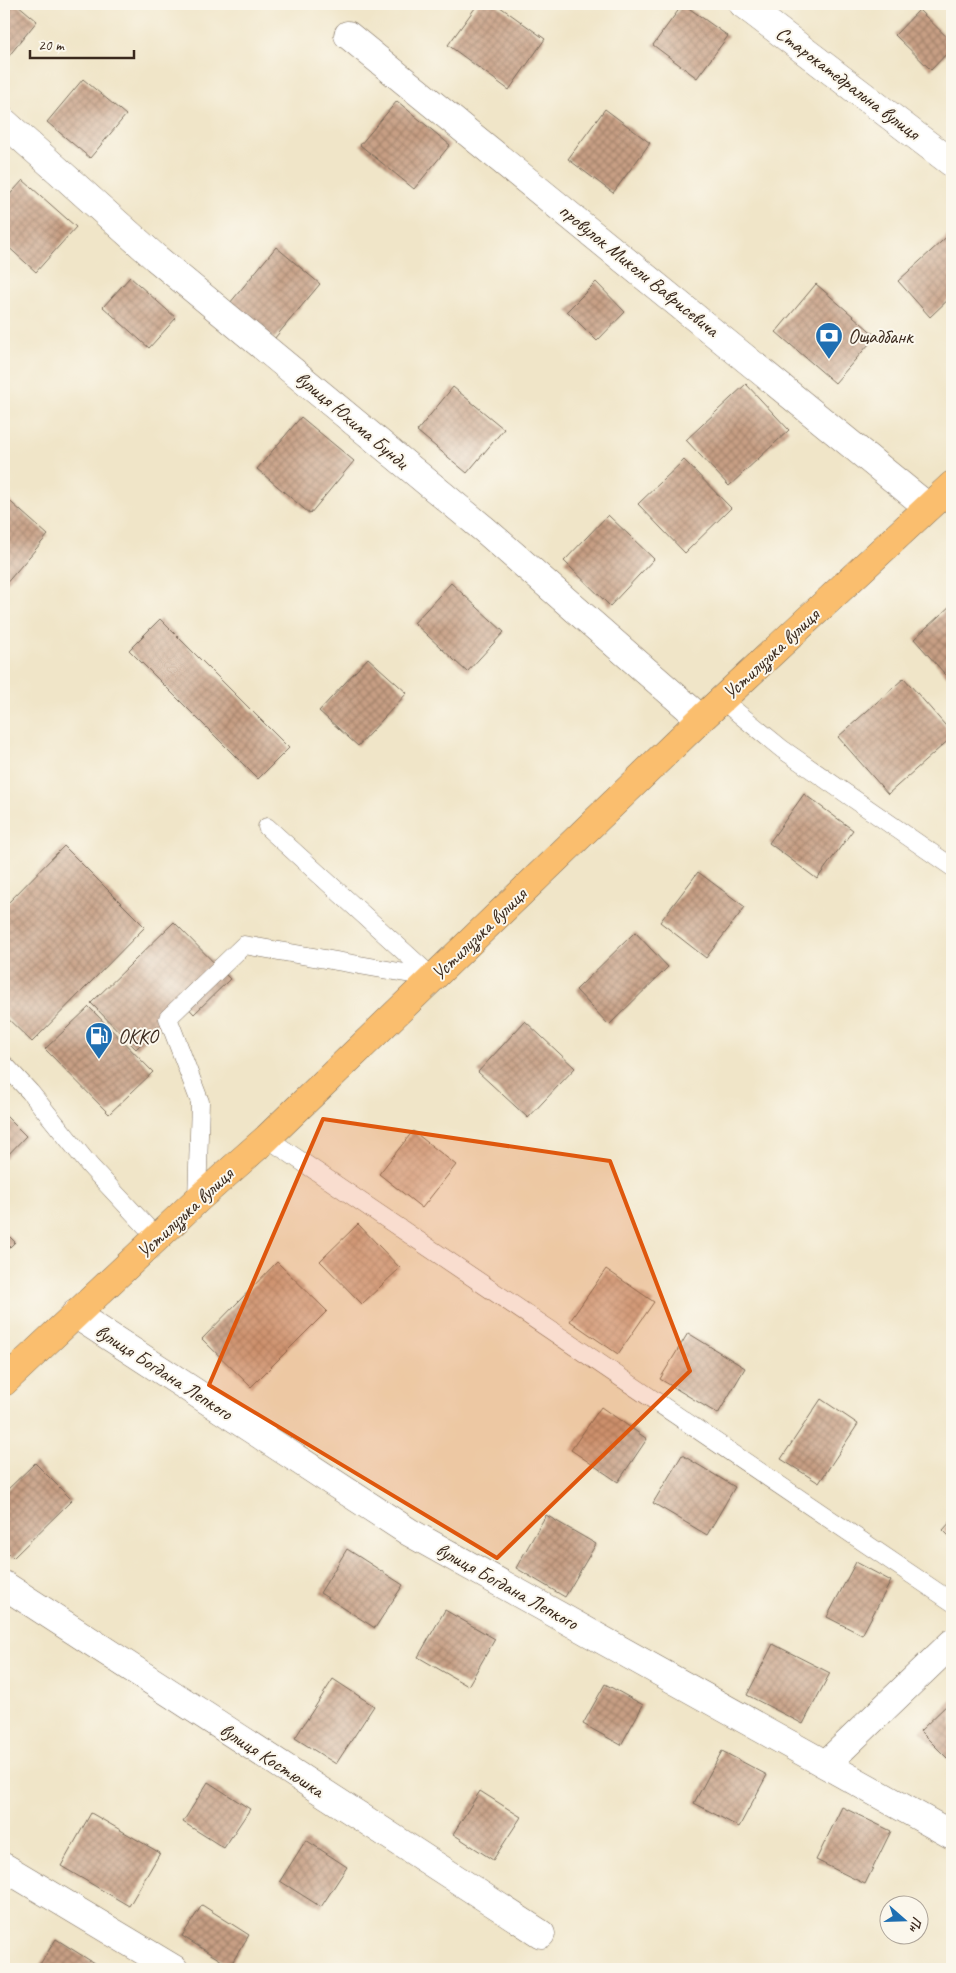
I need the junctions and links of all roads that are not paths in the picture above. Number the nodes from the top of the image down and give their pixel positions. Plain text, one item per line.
1 (743, 4) edge
2 (348, 35) dead end
3 (4, 122) edge
4 (952, 163) edge
5 (952, 484) edge
6 (928, 507) junction
7 (722, 700) junction
8 (701, 719) junction
9 (267, 827) dead end
10 (952, 867) edge
11 (434, 978) junction
12 (4, 1064) edge
13 (267, 1138) junction
14 (197, 1200) junction
15 (157, 1238) junction
16 (75, 1314) junction
17 (4, 1382) edge
18 (4, 1585) edge
19 (952, 1602) edge
20 (952, 1643) edge
21 (826, 1764) junction
22 (952, 1835) edge
23 (4, 1867) edge
24 (541, 1934) dead end
25 (174, 1969) edge

1 - 4 street, Старокатедральна вулиця
2 - 6 street, провулок Миколи Ваврисевича
3 - 8 street, вулиця Юхима Бунди
5 - 6 main road, Устилузька вулиця
6 - 7 main road, Устилузька вулиця
7 - 8 main road, Устилузька вулиця
7 - 10 lane
8 - 11 main road, Устилузька вулиця
9 - 11 lane
11 - 13 main road, Устилузька вулиця
11 - 14 lane
12 - 15 lane
13 - 14 main road, Устилузька вулиця
13 - 19 lane
14 - 15 main road, Устилузька вулиця
15 - 16 main road, Устилузька вулиця
16 - 17 main road, Устилузька вулиця
16 - 21 street, вулиця Богдана Лепкого
18 - 24 street, вулиця Костюшка
20 - 21 street
21 - 22 street, вулиця Богдана Лепкого
23 - 25 street

